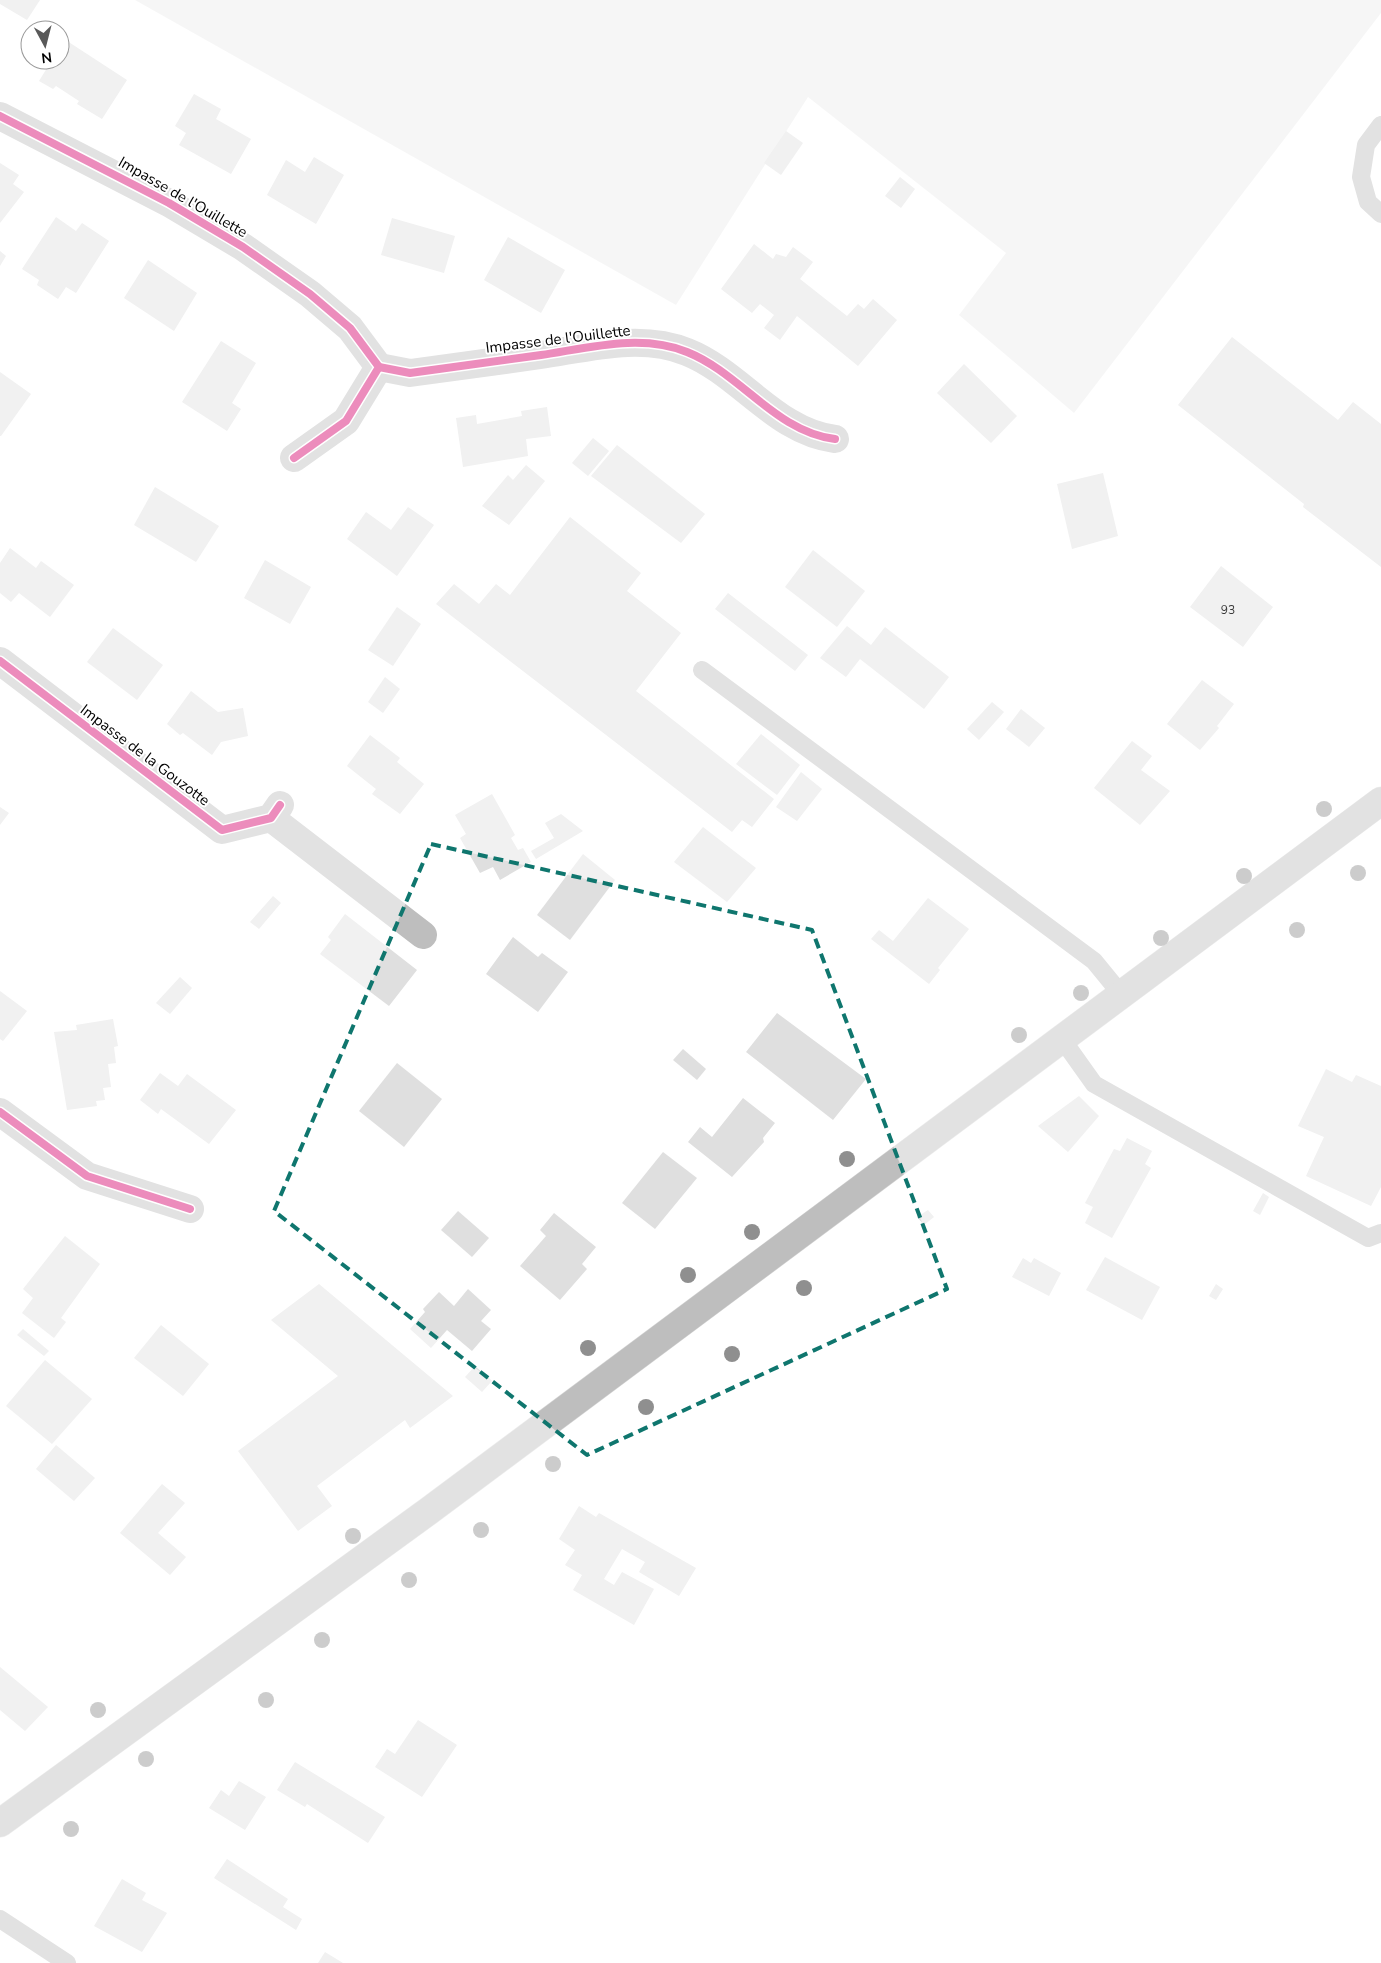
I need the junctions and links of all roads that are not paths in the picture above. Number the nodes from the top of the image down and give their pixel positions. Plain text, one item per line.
1 (0, 116) edge
2 (1381, 125) edge
3 (1381, 214) edge
4 (380, 367) junction
5 (835, 439) dead end
6 (294, 458) dead end
7 (0, 661) edge
8 (702, 670) dead end
9 (1381, 801) edge
10 (423, 935) dead end
11 (1121, 994) junction
12 (1062, 1039) junction
13 (0, 1112) edge
14 (190, 1209) dead end
15 (1381, 1233) edge
16 (0, 1823) edge
17 (0, 1919) edge
18 (67, 1963) edge

1 - 4 street, Impasse de l'Ouillette
2 - 3 lane
4 - 5 street, Impasse de l'Ouillette
4 - 6 street
7 - 10 street, Impasse de la Gouzotte
8 - 11 lane
9 - 11 street
11 - 12 street
12 - 15 lane
12 - 16 street
13 - 14 street
17 - 18 lane

